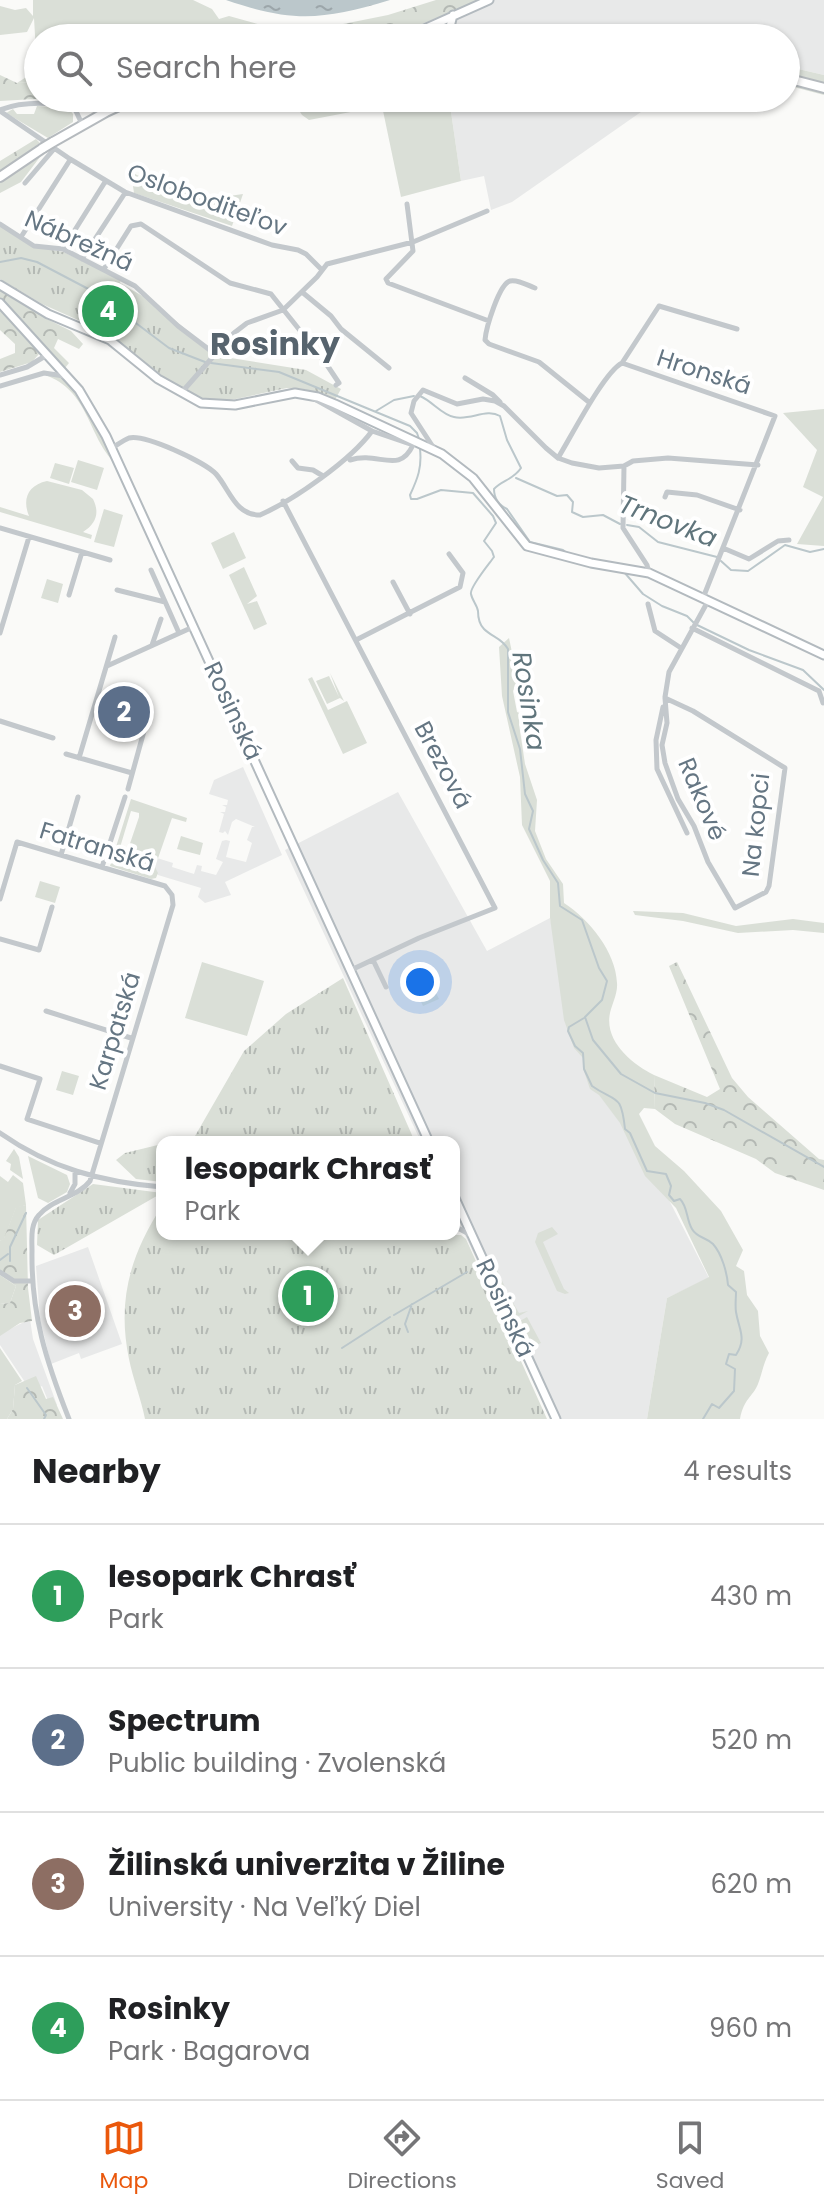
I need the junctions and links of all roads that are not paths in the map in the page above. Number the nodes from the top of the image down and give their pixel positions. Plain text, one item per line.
1 (489, 0) edge
2 (453, 15) junction
3 (434, 24) edge
4 (451, 24) edge
5 (800, 82) edge
6 (824, 88) edge
7 (24, 105) edge
8 (0, 111) edge
9 (77, 112) edge
10 (106, 112) edge
11 (82, 124) junction
12 (53, 146) junction
13 (70, 159) junction
14 (0, 177) edge
15 (105, 181) junction
16 (25, 183) dead end
17 (125, 192) junction
18 (407, 204) dead end
19 (487, 211) dead end
20 (0, 224) edge
21 (21, 237) junction
22 (413, 242) junction
23 (63, 249) junction
24 (82, 259) junction
25 (104, 269) junction
26 (321, 269) junction
27 (0, 285) edge
28 (535, 288) dead end
29 (302, 292) junction
30 (0, 303) edge
31 (283, 310) junction
32 (489, 322) junction
33 (737, 329) dead end
34 (50, 357) junction
35 (213, 357) junction
36 (622, 363) junction
37 (389, 368) dead end
38 (44, 373) junction
39 (0, 375) edge
40 (69, 378) junction
41 (465, 378) dead end
42 (336, 385) dead end
43 (0, 386) edge
44 (181, 394) junction
45 (309, 395) junction
46 (590, 403) junction
47 (504, 406) junction
48 (775, 416) joint
49 (372, 431) junction
50 (417, 443) junction
51 (112, 448) junction
52 (435, 450) junction
53 (558, 458) junction
54 (292, 461) dead end
55 (345, 461) junction
56 (758, 465) junction
57 (624, 466) junction
58 (323, 476) junction
59 (665, 497) dead end
60 (283, 501) junction
61 (740, 510) junction
62 (0, 528) edge
63 (29, 537) junction
64 (789, 540) dead end
65 (723, 548) junction
66 (82, 552) junction
67 (449, 554) dead end
68 (110, 560) dead end
69 (151, 570) dead end
70 (649, 573) junction
71 (393, 582) dead end
72 (117, 590) dead end
73 (69, 595) dead end
74 (706, 600) junction
75 (165, 602) junction
76 (648, 604) dead end
77 (410, 614) junction
78 (161, 619) dead end
79 (694, 625) junction
80 (194, 626) junction
81 (0, 633) edge
82 (179, 633) junction
83 (115, 637) dead end
84 (356, 640) junction
85 (151, 646) junction
86 (681, 648) junction
87 (824, 655) edge
88 (107, 667) junction
89 (665, 698) junction
90 (823, 703) edge
91 (0, 721) edge
92 (144, 731) dead end
93 (53, 738) dead end
94 (66, 754) dead end
95 (79, 758) junction
96 (132, 773) junction
97 (128, 789) dead end
98 (666, 790) junction
99 (78, 797) dead end
100 (125, 797) dead end
101 (678, 799) junction
102 (687, 833) dead end
103 (61, 855) junction
104 (102, 867) junction
105 (172, 895) joint
106 (0, 899) edge
107 (52, 907) dead end
108 (735, 908) joint
109 (0, 939) edge
110 (373, 960) junction
111 (351, 970) junction
112 (386, 987) dead end
113 (46, 1011) dead end
114 (131, 1038) junction
115 (0, 1066) edge
116 (0, 1133) edge
117 (426, 1136) edge
118 (100, 1143) junction
119 (75, 1173) junction
120 (90, 1177) junction
121 (156, 1186) edge
122 (69, 1194) junction
123 (460, 1219) edge
124 (460, 1229) edge
125 (472, 1236) junction
126 (0, 1272) edge
127 (32, 1281) junction
128 (69, 1419) edge
129 (556, 1419) edge

1 - 2 street
2 - 3 street
2 - 4 street
5 - 6 main road
7 - 8 street
8 - 12 street, Osloboditeľov
9 - 11 street
10 - 11 main road
11 - 12 main road
12 - 13 street, Osloboditeľov
12 - 14 main road, bridge
12 - 16 street
13 - 15 street, Osloboditeľov
13 - 21 street
15 - 17 street, Osloboditeľov
15 - 23 street
17 - 24 street
17 - 26 street, Osloboditeľov
18 - 22 street
19 - 22 street
20 - 21 street, Nábrežná
21 - 23 street, Nábrežná
22 - 26 street
22 - 32 street
23 - 24 street, Nábrežná
24 - 25 street, Nábrežná
25 - 31 street
25 - 35 street, Nábrežná
26 - 29 street
27 - 44 street
28 - 32 street
29 - 31 street
29 - 37 street
30 - 34 street, Rosinská
31 - 35 street
31 - 42 street
32 - 46 street
33 - 36 street
34 - 38 street
34 - 39 street
34 - 40 street, Rosinská
35 - 44 street
36 - 46 street
36 - 48 street, Hronská
38 - 40 street
38 - 43 street
40 - 51 street, Rosinská
41 - 47 street
44 - 45 street
45 - 49 street
45 - 50 street
46 - 53 street
47 - 52 street
47 - 53 street
48 - 56 street, Rakové
49 - 50 street
49 - 55 street
50 - 52 street
50 - 55 street
51 - 60 street
51 - 80 street, Rosinská
52 - 70 street
53 - 57 street
54 - 58 street
55 - 58 street
56 - 57 street
56 - 61 street, Rakové
57 - 70 street
58 - 60 street
59 - 61 street
60 - 84 street, Brezová
61 - 65 street, Rakové
62 - 63 street
63 - 66 street
63 - 81 street
64 - 65 street
65 - 74 street, Rakové
66 - 68 street
66 - 73 street
67 - 77 street
69 - 75 street
70 - 74 street
71 - 77 street
72 - 75 street
74 - 79 street, Rakové
74 - 87 street
75 - 82 street
76 - 86 street
77 - 84 street
78 - 85 street
79 - 86 street, Rakové
79 - 90 street
80 - 82 street
80 - 111 street, Rosinská
82 - 85 street
83 - 88 street
84 - 110 street, Brezová
85 - 88 street
86 - 89 street, Rakové
88 - 95 street
89 - 98 street, Rakové
89 - 101 street, Rakové
89 - 108 street, Na kopci
91 - 93 street
92 - 96 street
94 - 95 street
95 - 96 street
96 - 97 street
98 - 101 street
98 - 102 street, Rakové
99 - 103 street
100 - 104 street
101 - 108 street, Rakové
103 - 104 street, Fatranská
103 - 106 street, Fatranská
104 - 105 street, Fatranská
105 - 114 street, Karpatská
107 - 109 street
110 - 111 street
110 - 112 street
111 - 117 street, Rosinská
113 - 114 street
114 - 118 street, Karpatská
115 - 118 street
116 - 119 street
118 - 120 street, Karpatská
119 - 120 street
119 - 122 street
120 - 121 street
120 - 122 street
122 - 127 street
123 - 125 street, Rosinská
124 - 125 street
125 - 129 street, Rosinská
126 - 127 street
127 - 128 street

